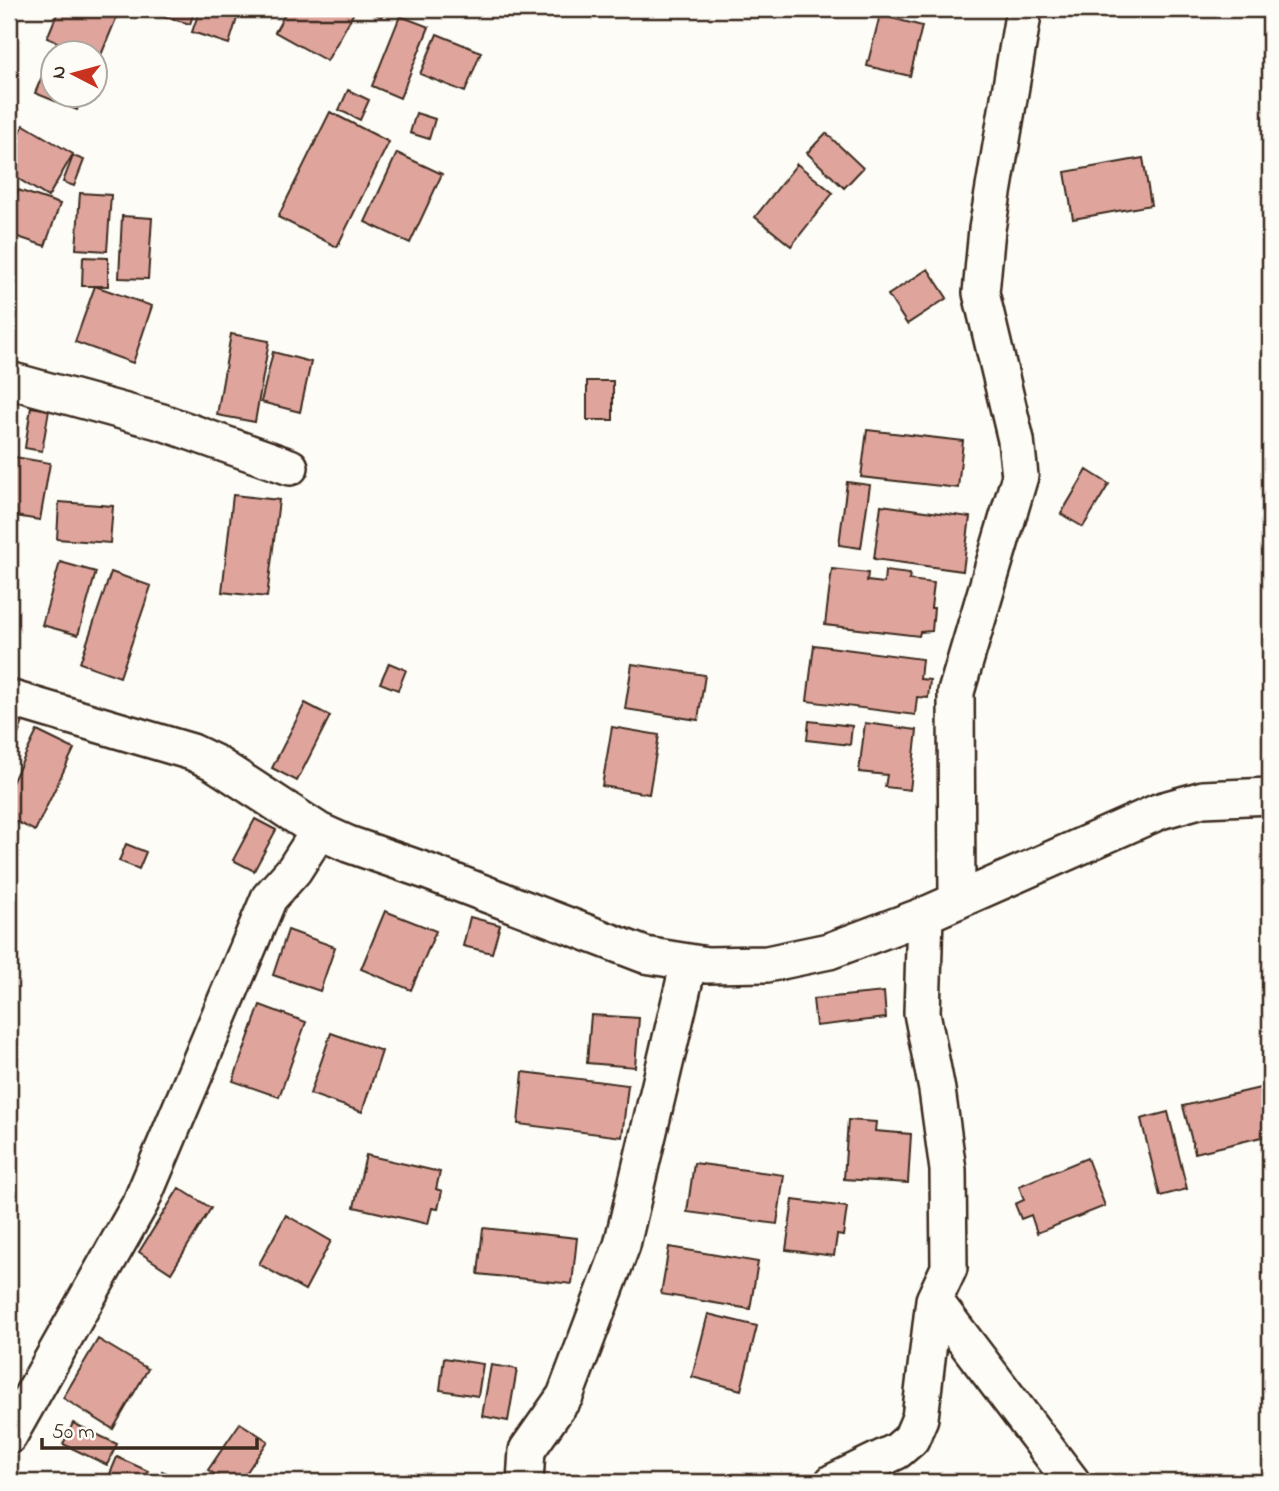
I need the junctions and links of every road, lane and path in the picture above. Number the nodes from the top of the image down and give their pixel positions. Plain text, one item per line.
1 (1024, 9) edge
2 (9, 380) edge
3 (290, 467) dead end
4 (9, 698) edge
5 (1270, 796) edge
6 (319, 831) junction
7 (957, 901) junction
8 (925, 915) junction
9 (689, 962) junction
10 (934, 1300) junction
11 (9, 1436) edge
12 (524, 1482) edge
13 (833, 1482) edge
14 (1072, 1482) edge

1 - 7 street
2 - 3 street
4 - 6 street
5 - 7 street
6 - 9 street
6 - 11 street
7 - 8 street
8 - 9 street
8 - 10 street
9 - 12 street
10 - 13 street
10 - 14 street

